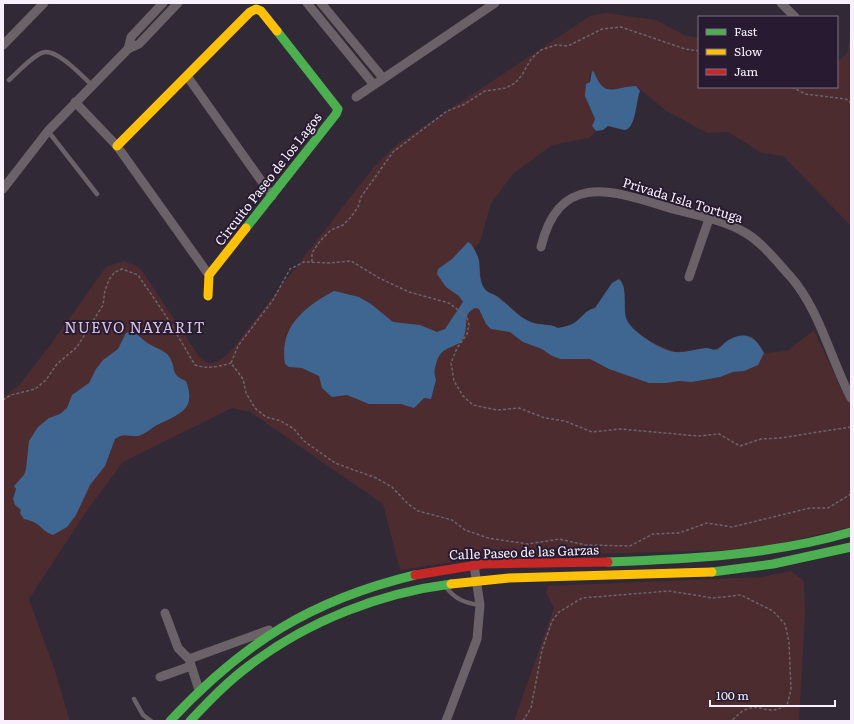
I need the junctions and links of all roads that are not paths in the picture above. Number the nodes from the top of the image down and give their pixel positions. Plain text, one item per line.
1 (44, 3) edge
2 (163, 3) edge
3 (178, 3) edge
4 (307, 3) edge
5 (321, 3) edge
6 (495, 3) edge
7 (781, 3) edge
8 (795, 16) edge
9 (3, 45) edge
10 (128, 49) junction
11 (187, 76) junction
12 (383, 78) junction
13 (9, 80) dead end
14 (374, 84) junction
15 (92, 85) junction
16 (356, 97) dead end
17 (75, 102) junction
18 (48, 131) junction
19 (117, 146) junction
20 (3, 189) edge
21 (97, 194) dead end
22 (272, 196) junction
23 (709, 219) junction
24 (541, 246) dead end
25 (209, 275) junction
26 (689, 277) dead end
27 (208, 296) dead end
28 (851, 398) edge
29 (849, 532) edge
30 (851, 547) edge
31 (474, 565) junction
32 (476, 580) junction
33 (444, 584) junction
34 (345, 594) junction
35 (480, 605) junction
36 (350, 609) junction
37 (165, 612) dead end
38 (282, 625) junction
39 (190, 663) junction
40 (160, 677) dead end
41 (199, 690) junction
42 (134, 699) dead end
43 (151, 721) edge
44 (170, 721) edge
45 (190, 721) edge
46 (446, 721) edge

1 - 9 street
2 - 10 street
3 - 10 street
4 - 14 street
5 - 12 street
6 - 12 street
7 - 8 street
10 - 15 street
11 - 19 street, Circuito Paseo de los Lagos
11 - 22 street
11 - 22 street, Circuito Paseo de los Lagos
12 - 14 street
13 - 15 lane
14 - 16 street
15 - 17 street
17 - 18 street
17 - 19 street
18 - 20 street
18 - 21 lane
19 - 25 street
22 - 25 street, Circuito Paseo de los Lagos
23 - 24 street, Privada Isla Tortuga
23 - 26 street
23 - 28 street, Privada Isla Tortuga
25 - 27 street
29 - 30 street
29 - 31 street, Calle Paseo de las Garzas
30 - 32 street, Calle Paseo de las Garzas
31 - 32 street
31 - 34 street, Calle Paseo de las Garzas
32 - 33 street, Calle Paseo de las Garzas
32 - 35 street
33 - 35 lane
33 - 36 street, Calle Paseo de las Garzas
34 - 36 street
34 - 38 street, Calle Paseo de las Garzas
35 - 46 street
36 - 45 street, Calle Paseo de las Garzas
37 - 39 street
38 - 39 street
38 - 41 street, Calle Paseo de las Garzas
39 - 40 street
39 - 41 street
41 - 44 street, Calle Paseo de las Garzas
42 - 43 lane

